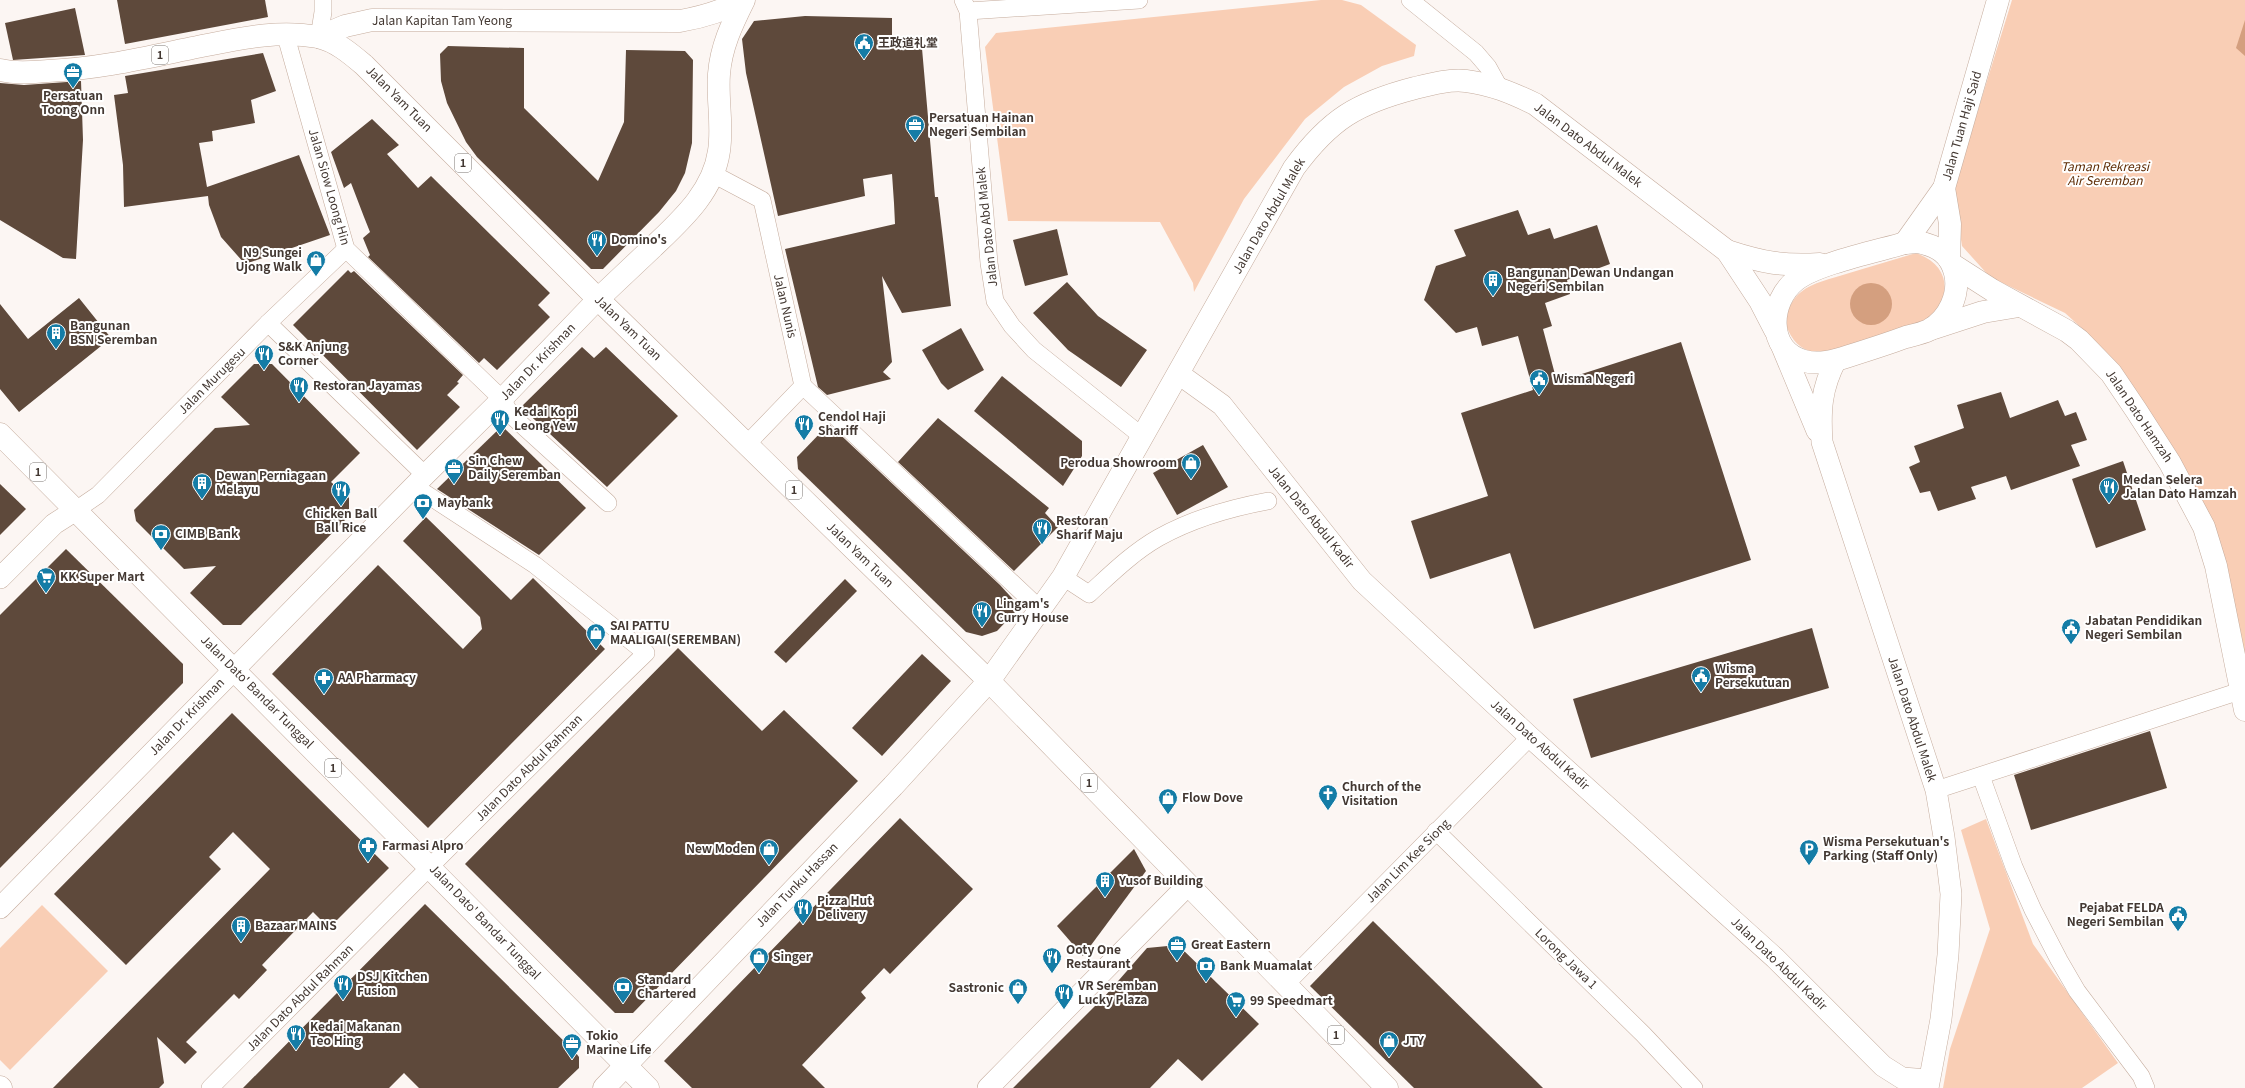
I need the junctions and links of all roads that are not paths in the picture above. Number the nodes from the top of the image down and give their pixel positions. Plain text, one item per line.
1 (322, 0) edge
2 (743, 0) edge
3 (1139, 0) edge
4 (1410, 0) edge
5 (1998, 0) edge
6 (965, 5) edge
7 (284, 33) junction
8 (319, 37) junction
9 (0, 70) edge
10 (1499, 87) junction
11 (713, 174) junction
12 (1944, 188) junction
13 (1905, 243) junction
14 (346, 249) junction
15 (1727, 251) junction
16 (1841, 262) junction
17 (1951, 262) junction
18 (598, 299) junction
19 (2019, 306) junction
20 (268, 323) junction
21 (1930, 330) junction
22 (1777, 336) junction
23 (1836, 360) junction
24 (1179, 374) junction
25 (803, 386) junction
26 (502, 399) junction
27 (0, 434) edge
28 (1143, 437) junction
29 (1822, 442) junction
30 (747, 444) junction
31 (419, 481) junction
32 (1268, 501) dead end
33 (608, 503) dead end
34 (76, 510) junction
35 (1063, 577) junction
36 (0, 578) edge
37 (1041, 610) junction
38 (234, 668) junction
39 (989, 681) junction
40 (2243, 700) edge
41 (1530, 737) junction
42 (1981, 776) junction
43 (1936, 790) junction
44 (1436, 832) junction
45 (431, 867) junction
46 (1188, 885) junction
47 (0, 908) edge
48 (1286, 984) junction
49 (626, 1066) junction
50 (1929, 1084) edge
51 (210, 1088) edge
52 (604, 1088) edge
53 (648, 1088) edge
54 (988, 1088) edge
55 (1386, 1088) edge
56 (1694, 1088) edge
57 (2146, 1088) edge

1 - 8 street
2 - 8 main road, Jalan Kapitan Tam Yeong
2 - 11 main road
3 - 6 street
4 - 10 street
5 - 12 main road, Jalan Tuan Haji Said
6 - 28 street, Jalan Dato Abd Malek
7 - 8 main road, Jalan Kapitan Tam Yeong / 1
7 - 9 main road, Jalan Kapitan Tam Yeong / 1
7 - 14 street, Jalan Siow Loong Hin
8 - 18 main road, Jalan Yam Tuan / 1
10 - 15 main road, Jalan Dato Abdul Malek
10 - 24 main road, Jalan Dato Abdul Malek
11 - 18 main road
11 - 25 street, Jalan Nunis
12 - 13 main road, Jalan Tuan Haji Said
12 - 17 main road
13 - 16 main road, Jalan Dato Hamzah
13 - 17 main road, Jalan Dato Hamzah
14 - 20 street, Jalan Murugesu
14 - 26 street, Jalan Siow Loong Hin
15 - 16 main road
15 - 22 main road, Jalan Dato Abdul Malek
16 - 22 main road
17 - 19 main road, Jalan Dato Hamzah
17 - 21 main road
18 - 26 street, Jalan Dr. Krishnan
18 - 30 main road, Jalan Yam Tuan / 1
19 - 21 main road
19 - 40 main road, Jalan Dato Hamzah
20 - 31 street
20 - 34 street, Jalan Murugesu
21 - 23 main road
22 - 23 main road
22 - 29 street
23 - 29 street, Jalan Dato Abdul Malek
24 - 28 main road, Jalan Dato Abdul Malek
24 - 41 street, Jalan Dato Abdul Kadir
25 - 30 street
25 - 37 street
26 - 31 street, Jalan Dr. Krishnan
26 - 33 street, Jalan Siow Loong Hin
27 - 34 main road, Jalan Dato' Bandar Tunggal / 1
28 - 35 main road, Jalan Dato Abdul Malek
29 - 43 street, Jalan Dato Abdul Malek
30 - 39 main road, Jalan Yam Tuan / 1
31 - 38 street, Jalan Dr. Krishnan
31 - 45 street, Jalan Dato Abdul Rahman
32 - 35 street
34 - 36 street
34 - 38 main road, Jalan Dato' Bandar Tunggal / 1
35 - 37 main road, Jalan Dato Abdul Malek
37 - 39 main road, Jalan Dato Abdul Malek
38 - 45 main road, Jalan Dato' Bandar Tunggal / 1
38 - 47 street, Jalan Dr. Krishnan
39 - 46 main road, Jalan Yam Tuan / 1
39 - 49 main road, Jalan Tunku Hassan
40 - 42 street
41 - 44 street, Jalan Lim Kee Siong
41 - 50 street, Jalan Dato Abdul Kadir
42 - 43 street
42 - 57 street
43 - 50 street, Jalan Dato Abdul Malek
44 - 48 street, Jalan Lim Kee Siong
44 - 56 street, Lorong Jawa 1
45 - 49 main road, Jalan Dato' Bandar Tunggal / 1
45 - 51 street, Jalan Dato Abdul Rahman
46 - 48 main road, Jalan Yam Tuan / 1
46 - 54 street
48 - 55 main road, Jalan Yam Tuan / 1
49 - 52 main road, Jalan Tunku Hassan
49 - 53 main road, Jalan Dato' Bandar Tunggal / 1

